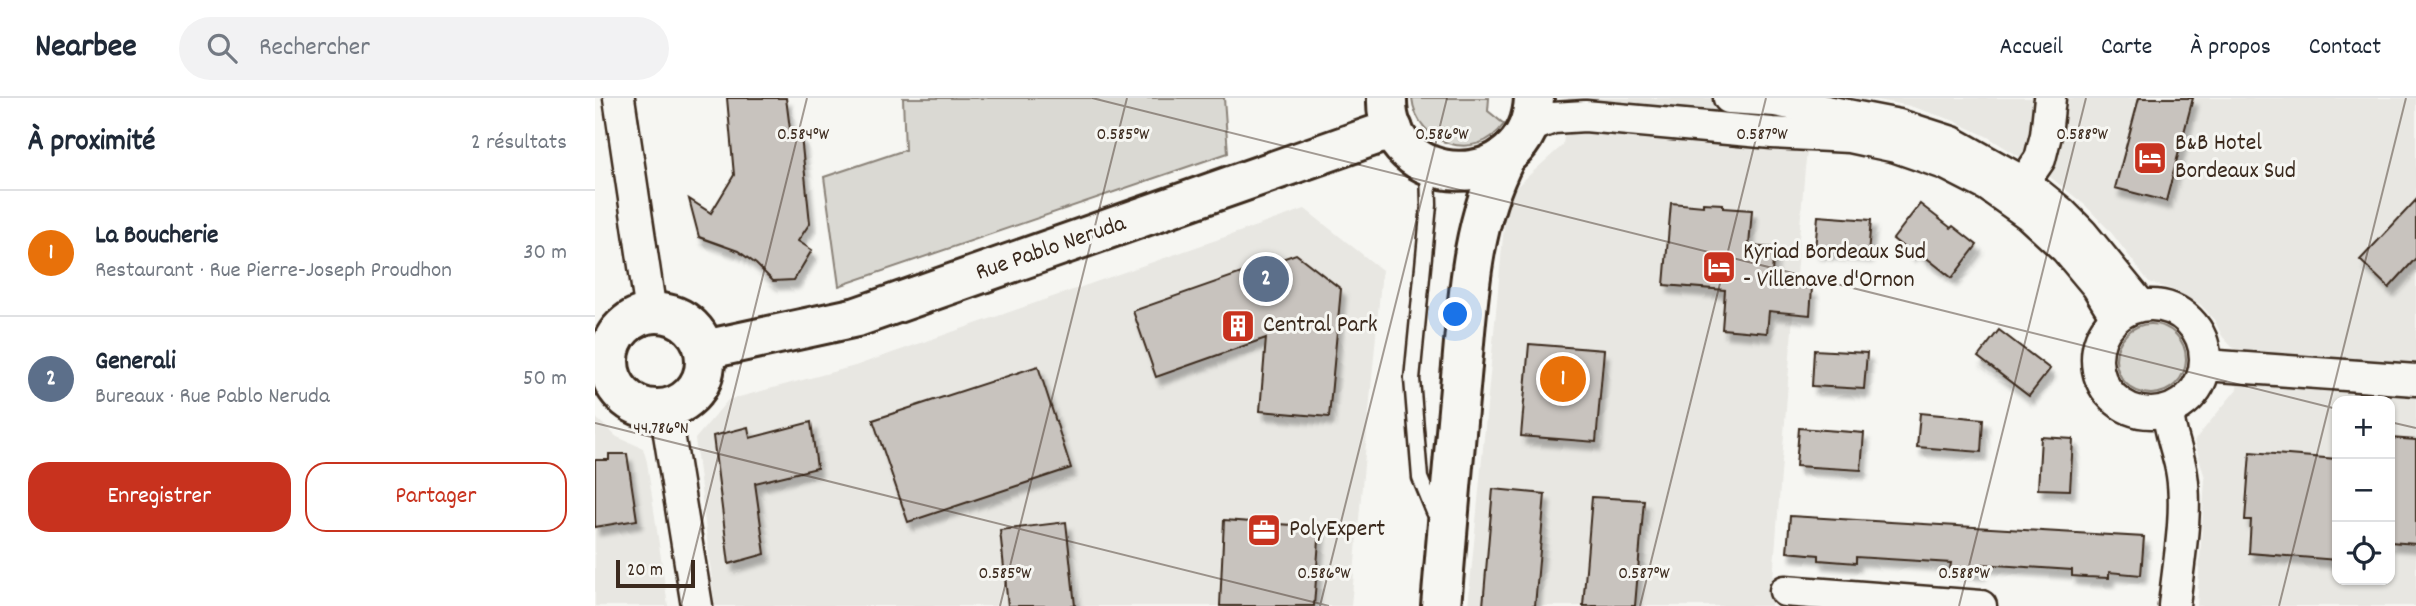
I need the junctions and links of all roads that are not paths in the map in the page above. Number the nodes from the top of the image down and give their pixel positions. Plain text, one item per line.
1 (619, 98) edge
2 (1729, 98) edge
3 (2050, 98) edge
4 (1531, 113) edge
5 (1800, 113) edge
6 (1390, 114) edge
7 (1505, 158) junction
8 (1428, 165) junction
9 (2018, 192) junction
10 (1471, 275) junction
11 (2129, 311) junction
12 (650, 313) junction
13 (704, 350) junction
14 (2205, 365) junction
15 (602, 366) edge
16 (2416, 380) edge
17 (665, 410) junction
18 (2168, 411) junction
19 (1449, 513) junction
20 (1784, 591) dead end
21 (697, 606) edge
22 (1441, 606) edge
23 (1973, 606) edge
24 (1980, 606) edge
25 (2174, 606) edge

1 - 12 street
2 - 5 street
3 - 9 street
4 - 5 street
4 - 7 street
5 - 9 street
6 - 8 street
6 - 13 street, Rue Pablo Neruda
7 - 8 street
7 - 10 street
8 - 10 street
8 - 19 lane
9 - 11 street
10 - 19 street
11 - 14 street
11 - 18 street
12 - 13 street
12 - 15 street
13 - 17 street
14 - 16 street
14 - 18 street
15 - 17 street
17 - 21 street
18 - 25 street
19 - 22 street
20 - 23 street
23 - 24 street

